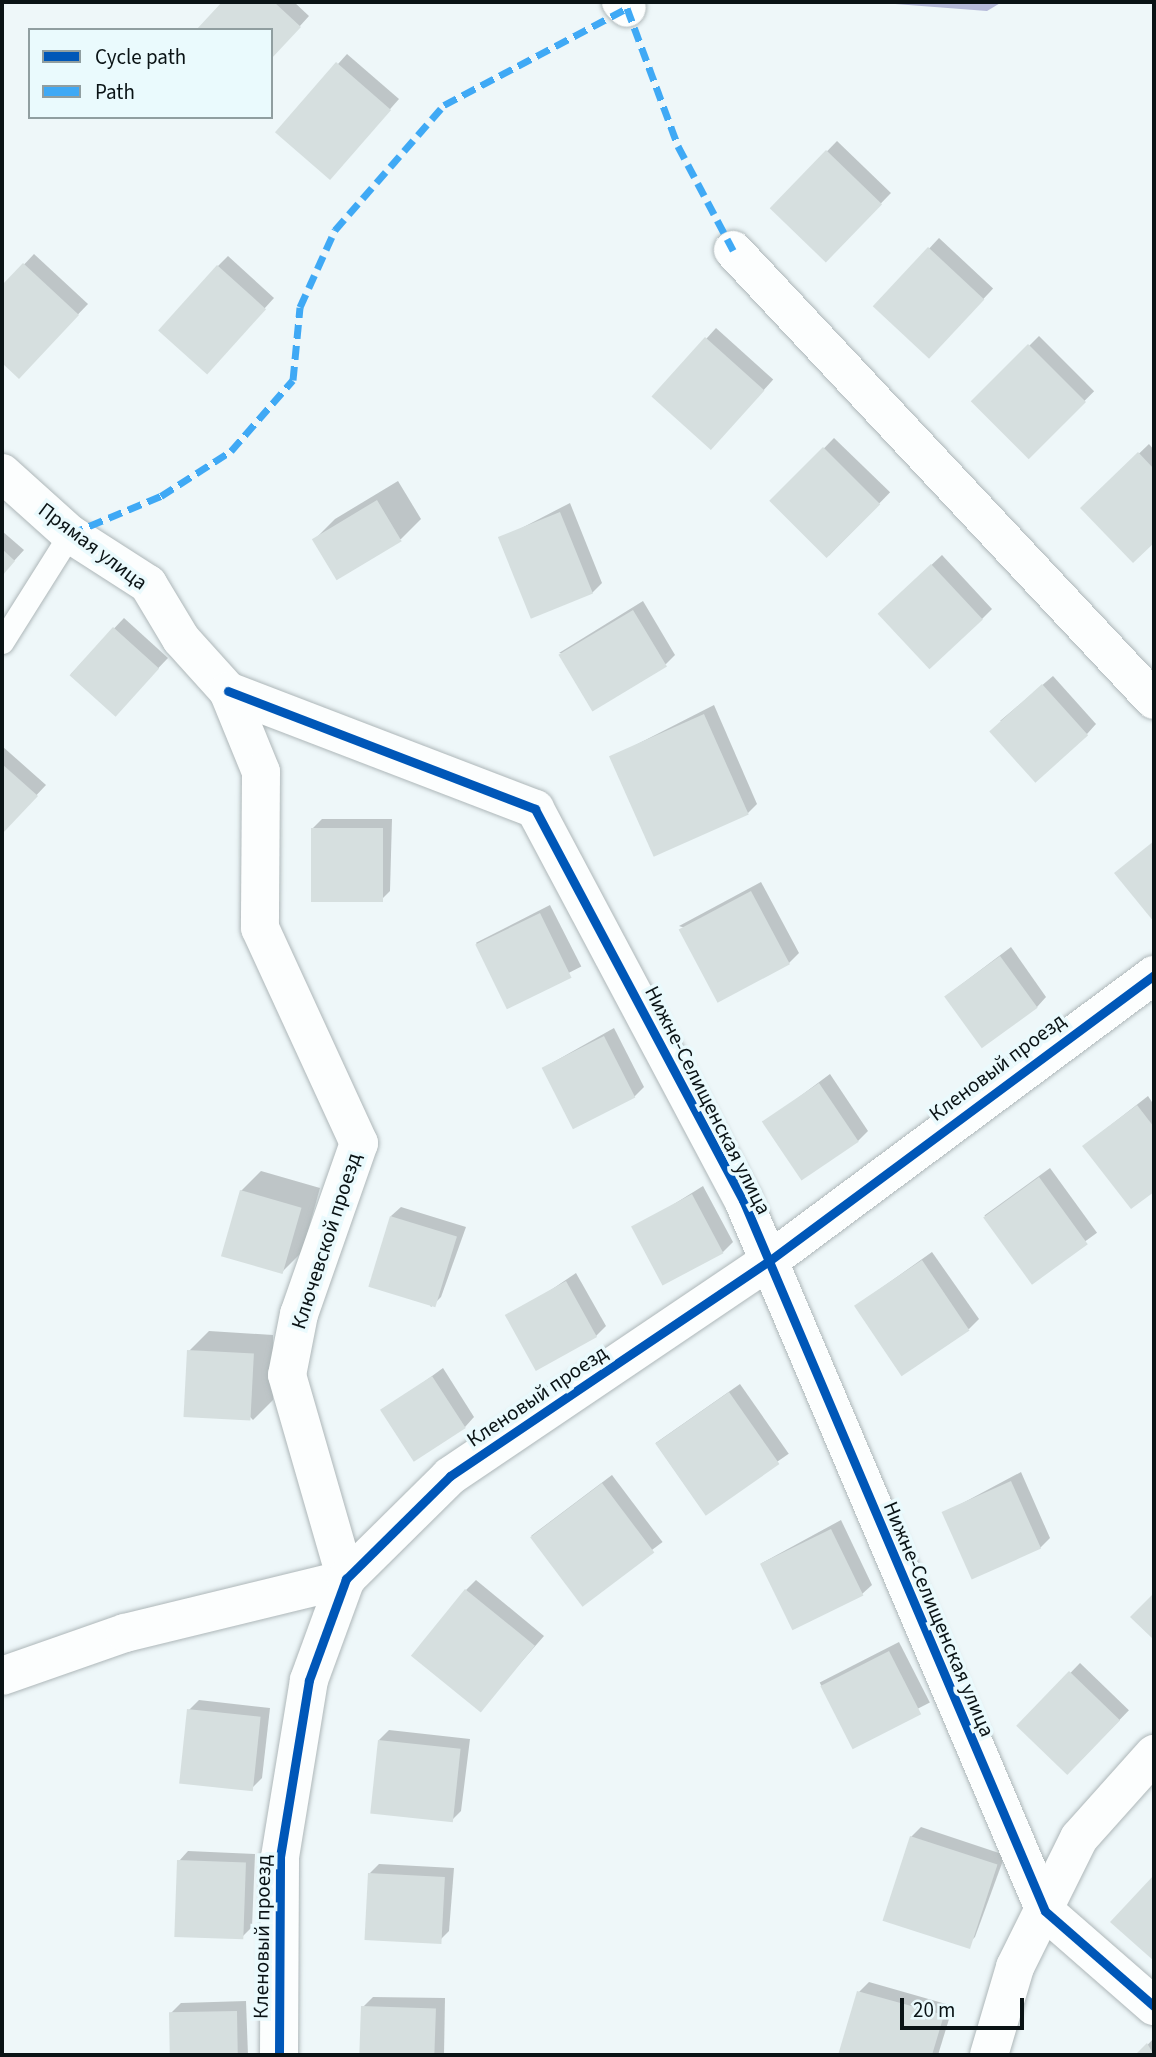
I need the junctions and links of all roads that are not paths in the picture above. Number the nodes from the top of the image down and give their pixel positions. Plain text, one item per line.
1 (733, 250) dead end
2 (2, 473) edge
3 (70, 534) junction
4 (2, 642) edge
5 (228, 691) junction
6 (1154, 699) edge
7 (1154, 975) edge
8 (769, 1261) junction
9 (346, 1579) junction
10 (2, 1676) edge
11 (1154, 1754) edge
12 (1045, 1911) junction
13 (1154, 2006) edge
14 (279, 2055) edge
15 (989, 2055) edge

1 - 6 street
2 - 3 street, Прямая улица
3 - 4 lane
3 - 5 street, Прямая улица
5 - 8 street, Нижне-Селищенская улица
5 - 9 street, Ключевской проезд
7 - 8 street, Кленовый проезд
8 - 9 street, Кленовый проезд
8 - 12 street, Нижне-Селищенская улица
9 - 10 street
9 - 14 street, Кленовый проезд
11 - 12 street
12 - 13 street
12 - 15 street

